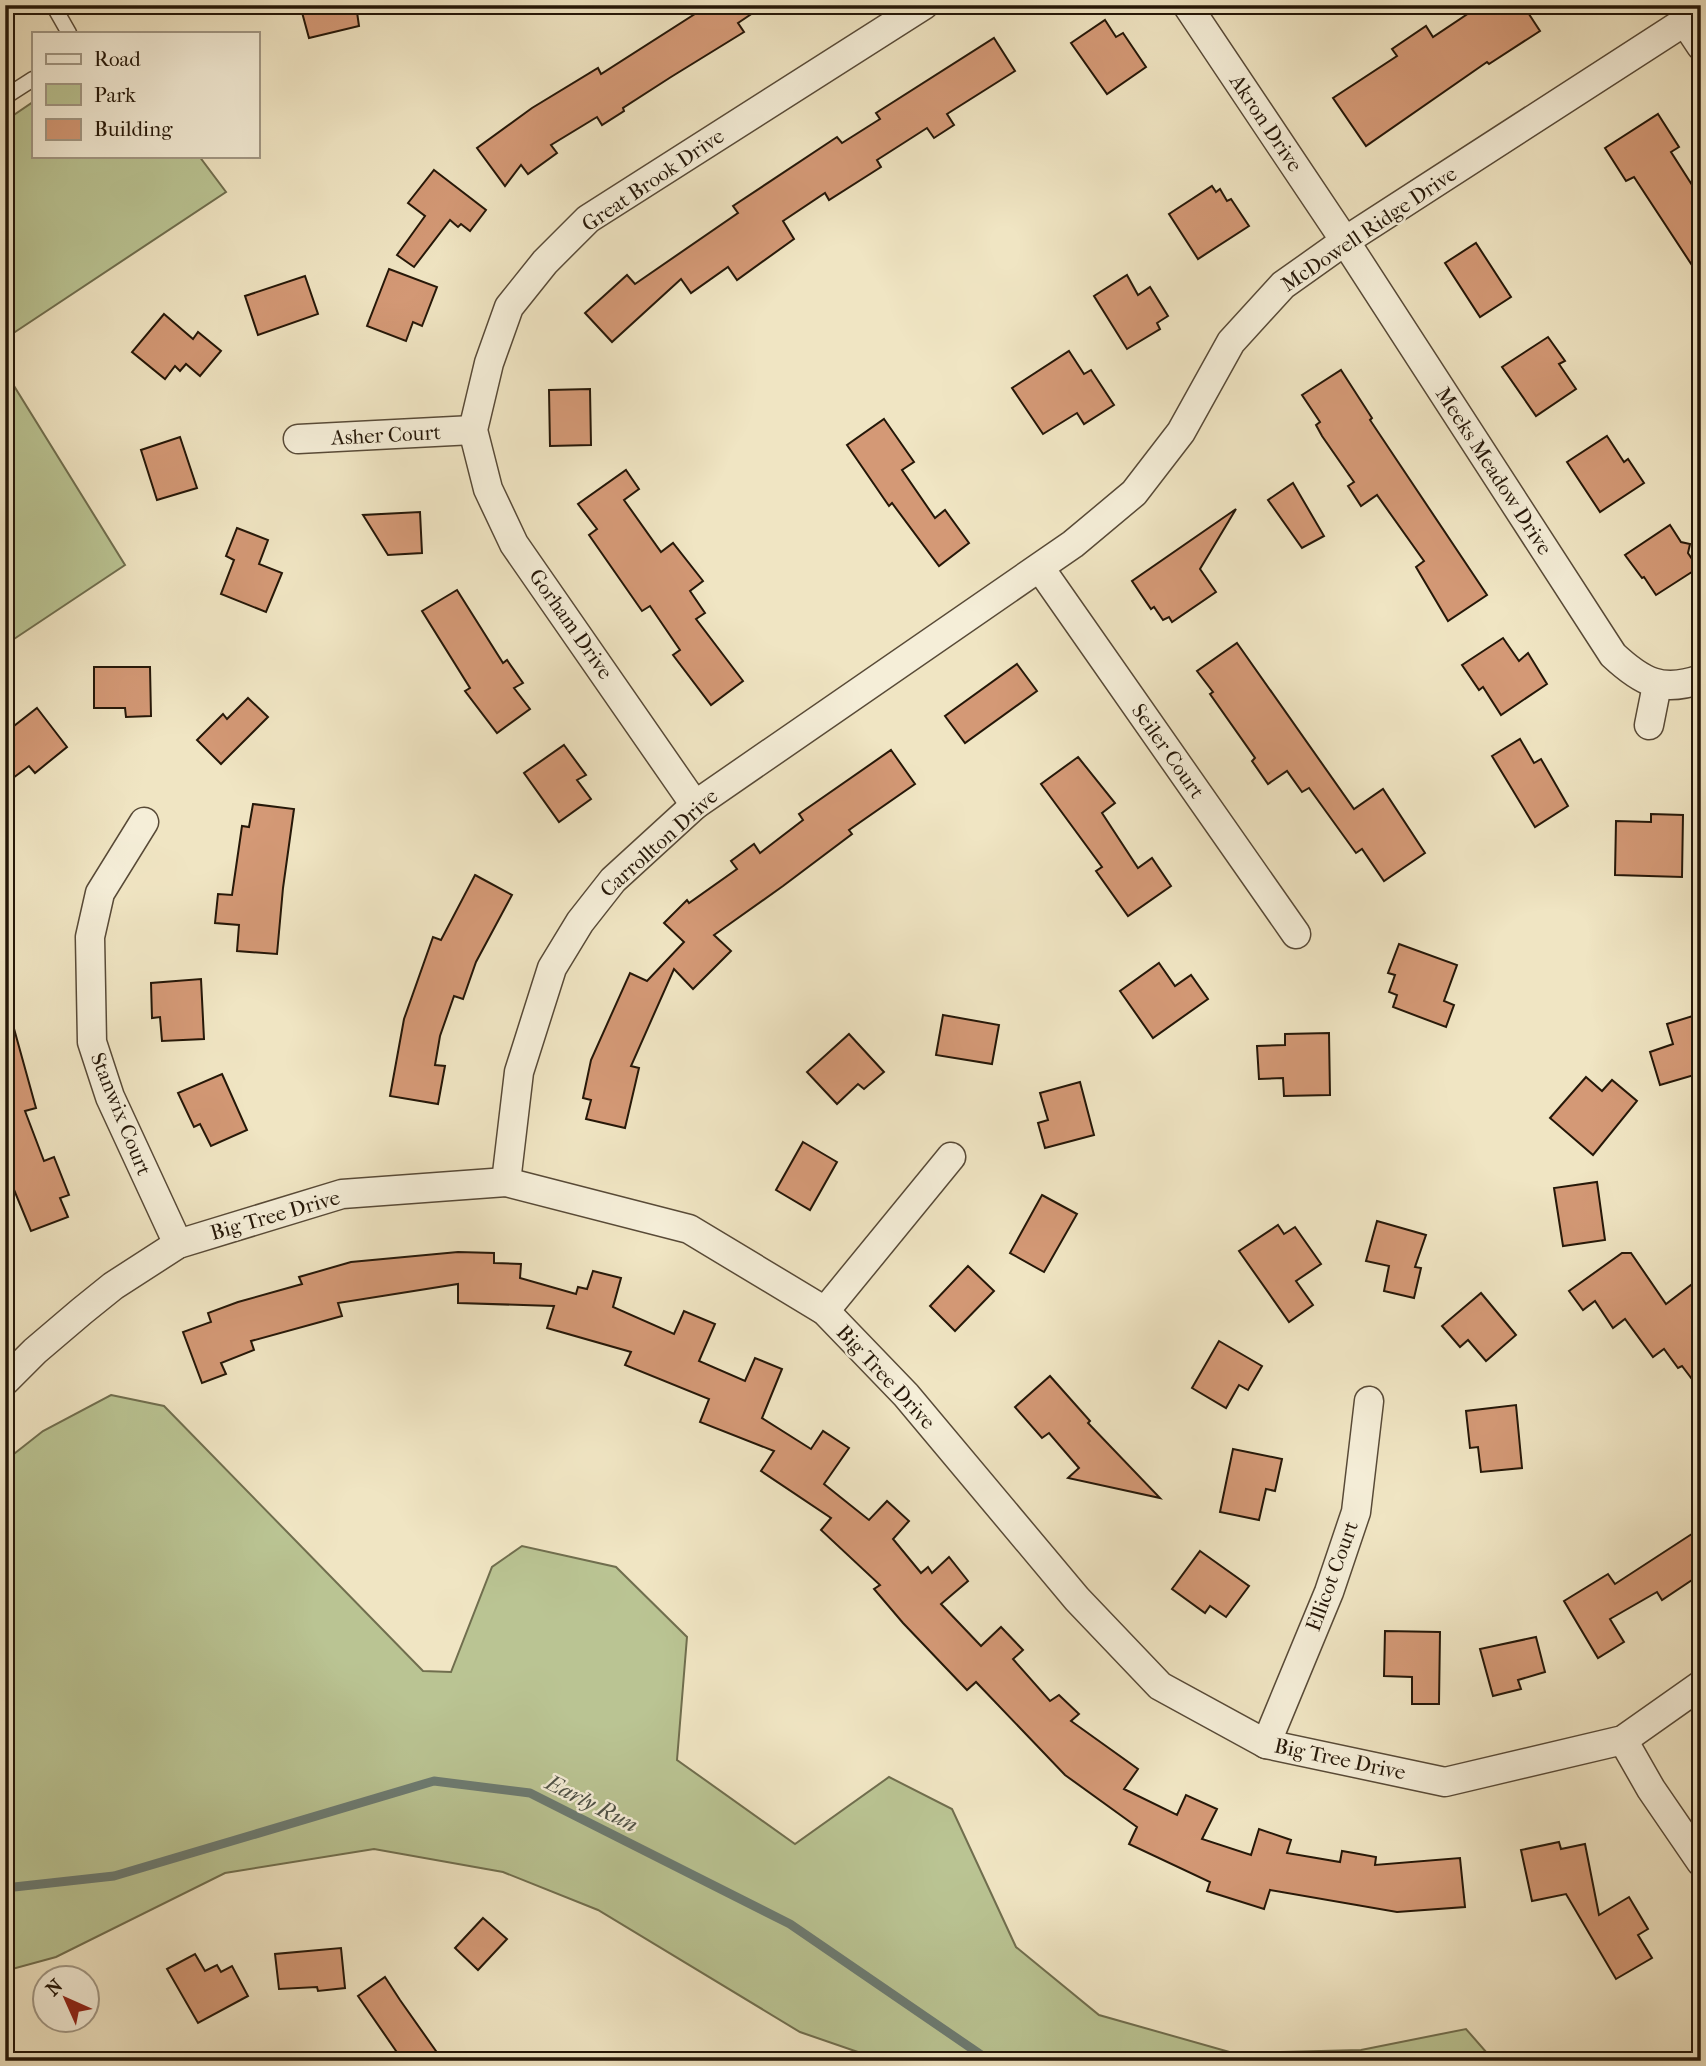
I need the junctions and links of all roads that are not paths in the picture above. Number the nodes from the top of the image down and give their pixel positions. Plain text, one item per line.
1 (53, 5) edge
2 (924, 5) edge
3 (1187, 5) edge
4 (1693, 16) edge
5 (68, 32) edge
6 (1701, 47) edge
7 (32, 80) edge
8 (5, 97) edge
9 (1345, 241) junction
10 (473, 430) junction
11 (299, 439) dead end
12 (1040, 568) junction
13 (1701, 679) edge
14 (1657, 685) junction
15 (865, 687) joint
16 (1649, 725) dead end
17 (695, 805) junction
18 (144, 822) dead end
19 (1296, 934) dead end
20 (951, 1157) dead end
21 (506, 1182) junction
22 (178, 1244) junction
23 (825, 1311) junction
24 (5, 1381) edge
25 (1369, 1401) dead end
26 (1701, 1685) edge
27 (1623, 1740) junction
28 (1266, 1744) junction
29 (1701, 1862) edge

1 - 5 lane
2 - 10 street, Great Brook Drive
3 - 9 street, Akron Drive
4 - 6 street
4 - 9 street, McDowell Ridge Drive
7 - 8 lane
9 - 12 street, McDowell Ridge Drive
9 - 14 street, Meeks Meadow Drive
10 - 11 street, Asher Court
10 - 17 street, Gorham Drive
12 - 15 street, McDowell Ridge Drive
12 - 19 street, Seiler Court
13 - 14 street
14 - 16 street
15 - 17 street, Carrollton Drive
17 - 21 street, Carrollton Drive
18 - 22 street, Stanwix Court
20 - 23 street
21 - 22 street, Big Tree Drive
21 - 23 street, Big Tree Drive
22 - 24 street, Big Tree Drive
23 - 28 street, Big Tree Drive
25 - 28 street, Ellicot Court
26 - 27 street, Big Tree Drive
27 - 28 street, Big Tree Drive
27 - 29 street

